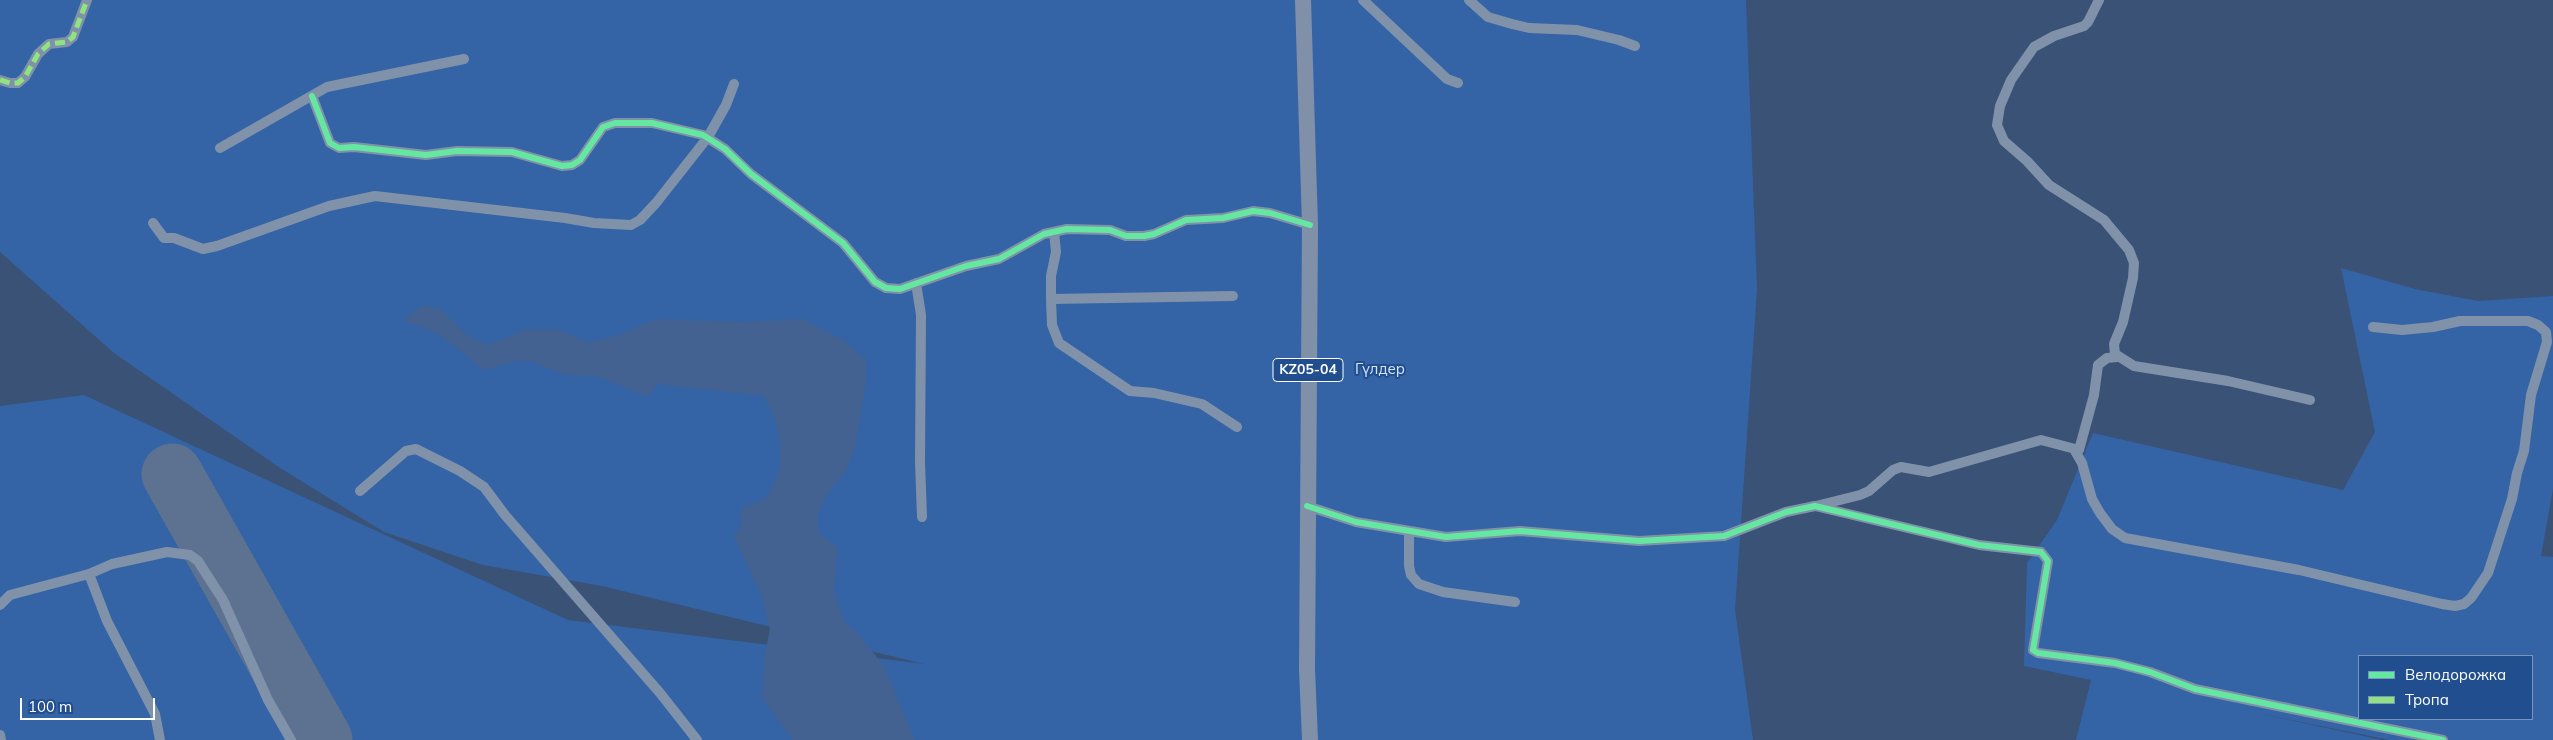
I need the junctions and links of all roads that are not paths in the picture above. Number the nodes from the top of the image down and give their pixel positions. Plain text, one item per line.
1 (87, 0) edge
2 (1303, 0) edge
3 (1363, 0) edge
4 (1469, 0) edge
5 (2098, 0) edge
6 (1635, 46) dead end
7 (464, 59) dead end
8 (0, 80) edge
9 (1458, 83) dead end
10 (734, 84) dead end
11 (312, 96) junction
12 (708, 137) junction
13 (220, 148) dead end
14 (153, 223) dead end
15 (1310, 225) junction
16 (1054, 232) junction
17 (916, 284) junction
18 (1233, 296) dead end
19 (1051, 299) junction
20 (2373, 327) dead end
21 (2117, 357) junction
22 (2310, 400) dead end
23 (1237, 427) dead end
24 (2074, 449) junction
25 (360, 491) dead end
26 (1307, 506) junction
27 (1815, 506) junction
28 (922, 517) dead end
29 (1409, 532) junction
30 (89, 574) junction
31 (1515, 602) dead end
32 (0, 604) edge
33 (0, 735) edge
34 (2, 740) edge
35 (160, 740) edge
36 (291, 740) edge
37 (697, 740) edge
38 (1310, 740) edge
39 (2443, 740) edge

1 - 8 street
2 - 15 main road, KZ05-04
3 - 9 street
4 - 6 street
5 - 21 street
7 - 11 street
10 - 12 street
11 - 12 street
11 - 13 street
12 - 14 street
12 - 17 street
15 - 16 street
15 - 26 main road, KZ05-04
16 - 17 street
16 - 19 street
17 - 28 street
18 - 19 street
19 - 23 street
20 - 24 street
21 - 22 street
21 - 24 street
24 - 27 street
25 - 37 street
26 - 29 street
26 - 38 main road, KZ05-04
27 - 29 street
27 - 39 street
29 - 31 street
30 - 32 street
30 - 35 street
30 - 36 street
33 - 34 street

